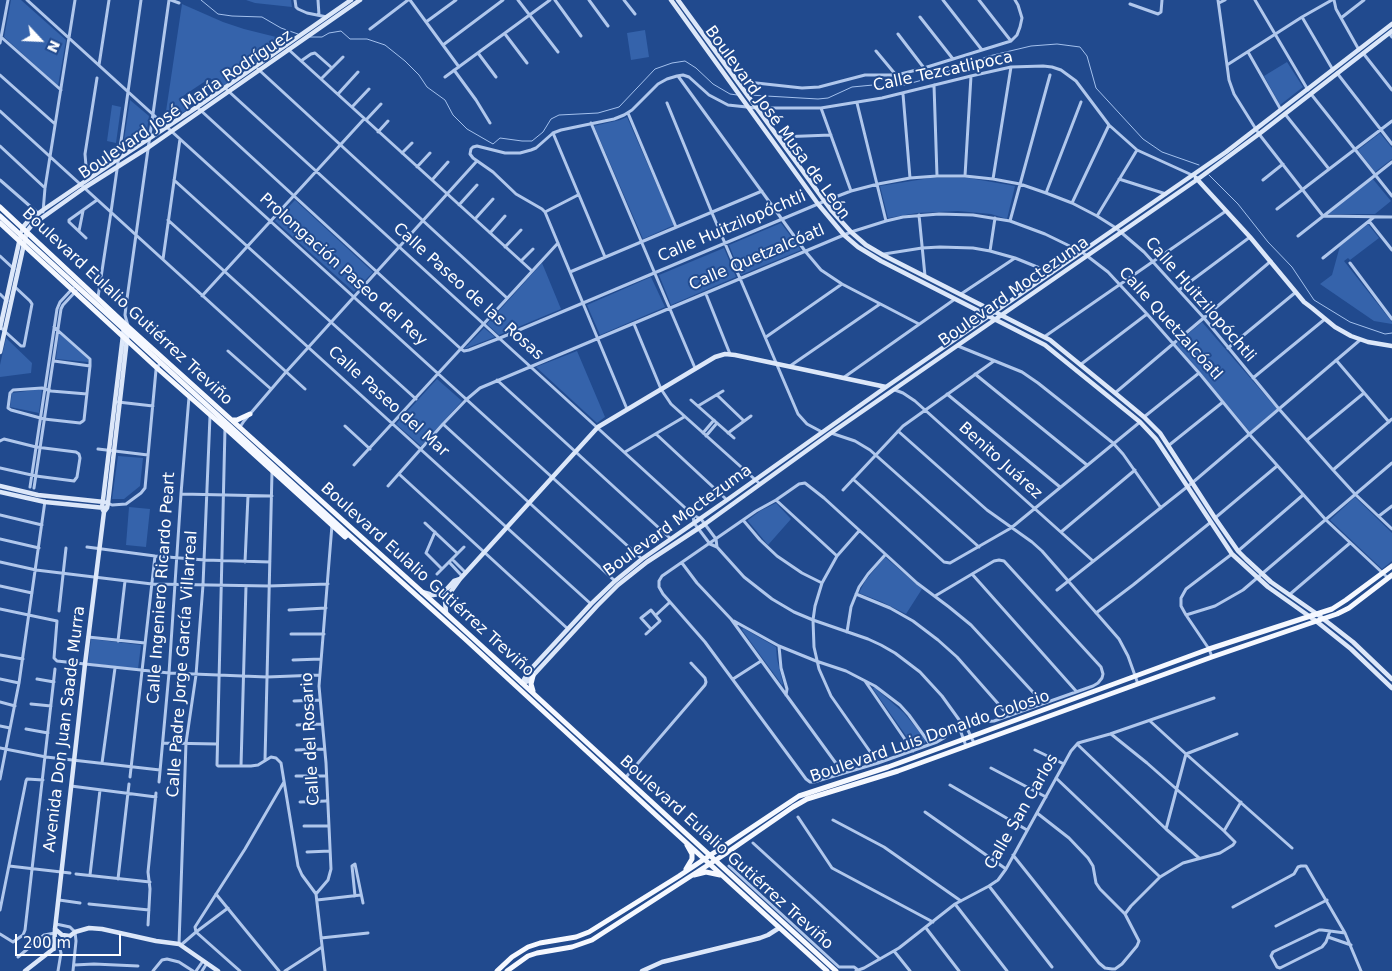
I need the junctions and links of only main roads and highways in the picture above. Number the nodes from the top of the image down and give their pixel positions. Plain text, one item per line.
1 (351, 0) edge
2 (360, 0) edge
3 (671, 0) edge
4 (678, 0) edge
5 (344, 5) edge
6 (323, 23) junction
7 (1392, 24) edge
8 (1391, 34) edge
9 (1361, 51) junction
10 (1283, 112) junction
11 (169, 129) junction
12 (1193, 176) junction
13 (1198, 180) junction
14 (0, 207) edge
15 (42, 214) junction
16 (0, 216) edge
17 (0, 223) edge
18 (25, 229) junction
19 (22, 240) junction
20 (75, 289) junction
21 (995, 312) junction
22 (1001, 316) junction
23 (989, 317) junction
24 (995, 320) junction
25 (126, 325) junction
26 (0, 327) edge
27 (126, 335) junction
28 (128, 341) junction
29 (1392, 346) edge
30 (0, 352) edge
31 (159, 365) junction
32 (886, 387) junction
33 (895, 390) junction
34 (118, 402) junction
35 (250, 414) road end
36 (228, 424) junction
37 (240, 427) junction
38 (246, 440) junction
39 (0, 486) edge
40 (0, 492) edge
41 (106, 506) junction
42 (348, 534) junction
43 (1392, 566) edge
44 (1388, 575) edge
45 (463, 576) junction
46 (422, 592) junction
47 (446, 613) junction
48 (1317, 614) junction
49 (1310, 617) junction
50 (1323, 619) junction
51 (1316, 621) junction
52 (502, 672) junction
53 (533, 676) junction
54 (1392, 679) edge
55 (522, 683) junction
56 (1392, 688) edge
57 (533, 697) junction
58 (965, 743) junction
59 (657, 806) junction
60 (656, 815) junction
61 (686, 843) junction
62 (725, 854) junction
63 (710, 855) junction
64 (704, 859) junction
65 (715, 860) junction
66 (709, 864) junction
67 (727, 867) junction
68 (691, 875) junction
69 (722, 875) junction
70 (679, 876) junction
71 (627, 909) junction
72 (771, 912) junction
73 (779, 928) junction
74 (55, 929) junction
75 (70, 936) junction
76 (598, 936) junction
77 (54, 949) junction
78 (814, 950) junction
79 (26, 971) edge
80 (218, 971) edge
81 (497, 971) edge
82 (507, 971) edge
83 (642, 971) edge
84 (827, 971) edge
85 (836, 971) edge

1 - 5 main road, Boulevard José María Rodríguez
2 - 5 main road, Boulevard José María Rodríguez
3 - 23 main road, Boulevard José Musa de León
4 - 21 main road, Boulevard José Musa de León
5 - 6 main road, Boulevard José María Rodríguez
5 - 6 main road, Boulevard José María Rodríguez
6 - 11 main road, Boulevard José María Rodríguez
7 - 9 main road
8 - 9 main road
9 - 10 main road
10 - 12 main road, Boulevard Moctezuma
10 - 13 main road, Boulevard Moctezuma
11 - 15 main road, Boulevard José María Rodríguez
11 - 15 main road, Boulevard José María Rodríguez
12 - 13 main road, Calle Tezcatlipoca
12 - 21 main road, Boulevard Moctezuma
13 - 22 main road, Boulevard Moctezuma
13 - 29 main road, Calle Tezcatlipoca
14 - 18 main road, Boulevard Eulalio Gutiérrez Treviño
15 - 18 main road, Boulevard José María Rodríguez
16 - 19 main road, Boulevard Eulalio Gutiérrez Treviño
17 - 19 main road, Boulevard Eulalio Gutiérrez Treviño
18 - 19 main road
18 - 25 main road, Boulevard Eulalio Gutiérrez Treviño
19 - 20 main road, Boulevard Eulalio Gutiérrez Treviño
19 - 26 main road
19 - 30 main road
20 - 25 main road, Boulevard Eulalio Gutiérrez Treviño
20 - 27 main road, Boulevard Eulalio Gutiérrez Treviño
21 - 22 main road, Boulevard José Musa de León
21 - 23 main road, Boulevard Moctezuma
22 - 24 main road, Boulevard Moctezuma
22 - 48 main road, Boulevard José Musa de León
23 - 24 main road, Boulevard José Musa de León
23 - 32 main road, Boulevard Moctezuma
24 - 33 main road, Boulevard Moctezuma
24 - 49 main road, Boulevard José Musa de León
25 - 27 main road, Boulevard Eulalio Gutiérrez Treviño
25 - 36 main road, Boulevard Eulalio Gutiérrez Treviño
27 - 28 main road, Boulevard Eulalio Gutiérrez Treviño
27 - 31 main road, Boulevard Eulalio Gutiérrez Treviño
27 - 34 main road, Avenida Don Juan Saade Murra
28 - 31 main road, Boulevard Eulalio Gutiérrez Treviño
28 - 34 main road, Avenida Don Juan Saade Murra
31 - 36 main road, Boulevard Eulalio Gutiérrez Treviño
31 - 36 main road, Boulevard Eulalio Gutiérrez Treviño
32 - 33 main road, Benito Juárez
32 - 45 main road, Benito Juárez
32 - 55 main road, Boulevard Moctezuma
33 - 53 main road, Boulevard Moctezuma
34 - 41 main road, Avenida Don Juan Saade Murra
35 - 36 main road
36 - 37 main road, Boulevard Eulalio Gutiérrez Treviño
36 - 38 main road, Boulevard Eulalio Gutiérrez Treviño
36 - 42 main road, Boulevard Eulalio Gutiérrez Treviño
37 - 38 main road
37 - 46 main road, Boulevard Eulalio Gutiérrez Treviño
38 - 42 main road, Boulevard Eulalio Gutiérrez Treviño
39 - 41 main road
40 - 41 main road
41 - 74 main road, Avenida Don Juan Saade Murra
42 - 52 main road, Boulevard Eulalio Gutiérrez Treviño
43 - 44 main road, Boulevard Luis Donaldo Colosio
44 - 48 main road, Boulevard Luis Donaldo Colosio
44 - 50 main road, Boulevard Luis Donaldo Colosio
45 - 46 main road
45 - 47 main road
46 - 47 main road, Boulevard Eulalio Gutiérrez Treviño
47 - 55 main road, Boulevard Eulalio Gutiérrez Treviño
48 - 49 main road, Boulevard Luis Donaldo Colosio
48 - 50 main road, Boulevard José Musa de León
49 - 51 main road, Boulevard José Musa de León
49 - 58 main road, Boulevard Luis Donaldo Colosio
50 - 51 main road, Boulevard Luis Donaldo Colosio
50 - 54 main road, Boulevard José Musa de León
51 - 56 main road, Boulevard José Musa de León
51 - 58 main road, Boulevard Luis Donaldo Colosio
52 - 55 main road
52 - 57 main road, Boulevard Eulalio Gutiérrez Treviño
53 - 55 main road, Boulevard Moctezuma
53 - 57 main road
55 - 57 main road, Boulevard Eulalio Gutiérrez Treviño
57 - 59 main road, Boulevard Eulalio Gutiérrez Treviño
57 - 60 main road, Boulevard Eulalio Gutiérrez Treviño
58 - 62 main road, Boulevard Luis Donaldo Colosio
58 - 63 main road, Boulevard Luis Donaldo Colosio
59 - 60 main road
59 - 63 main road, Boulevard Eulalio Gutiérrez Treviño
60 - 61 main road, Boulevard Eulalio Gutiérrez Treviño
61 - 64 main road, Boulevard Eulalio Gutiérrez Treviño
61 - 70 main road
62 - 65 main road, Boulevard Luis Donaldo Colosio
62 - 67 main road
63 - 64 main road, Boulevard Luis Donaldo Colosio
63 - 65 main road, Boulevard Eulalio Gutiérrez Treviño
64 - 66 main road, Boulevard Eulalio Gutiérrez Treviño
64 - 70 main road, Boulevard Luis Donaldo Colosio
65 - 66 main road, Boulevard Luis Donaldo Colosio
65 - 67 main road, Boulevard Eulalio Gutiérrez Treviño
66 - 68 main road, Boulevard Luis Donaldo Colosio
66 - 69 main road, Boulevard Eulalio Gutiérrez Treviño
67 - 72 main road, Boulevard Eulalio Gutiérrez Treviño
68 - 69 main road
68 - 76 main road, Boulevard Luis Donaldo Colosio
69 - 73 main road, Boulevard Eulalio Gutiérrez Treviño
70 - 71 main road, Boulevard Luis Donaldo Colosio
71 - 76 main road
71 - 81 main road, Boulevard Luis Donaldo Colosio
72 - 73 main road
72 - 78 main road, Boulevard Eulalio Gutiérrez Treviño
73 - 78 main road
73 - 83 main road
73 - 84 main road, Boulevard Eulalio Gutiérrez Treviño
74 - 75 main road
74 - 77 main road, Avenida Don Juan Saade Murra
75 - 77 main road
75 - 80 main road
76 - 82 main road, Boulevard Luis Donaldo Colosio
77 - 79 main road
78 - 85 main road, Boulevard Eulalio Gutiérrez Treviño

